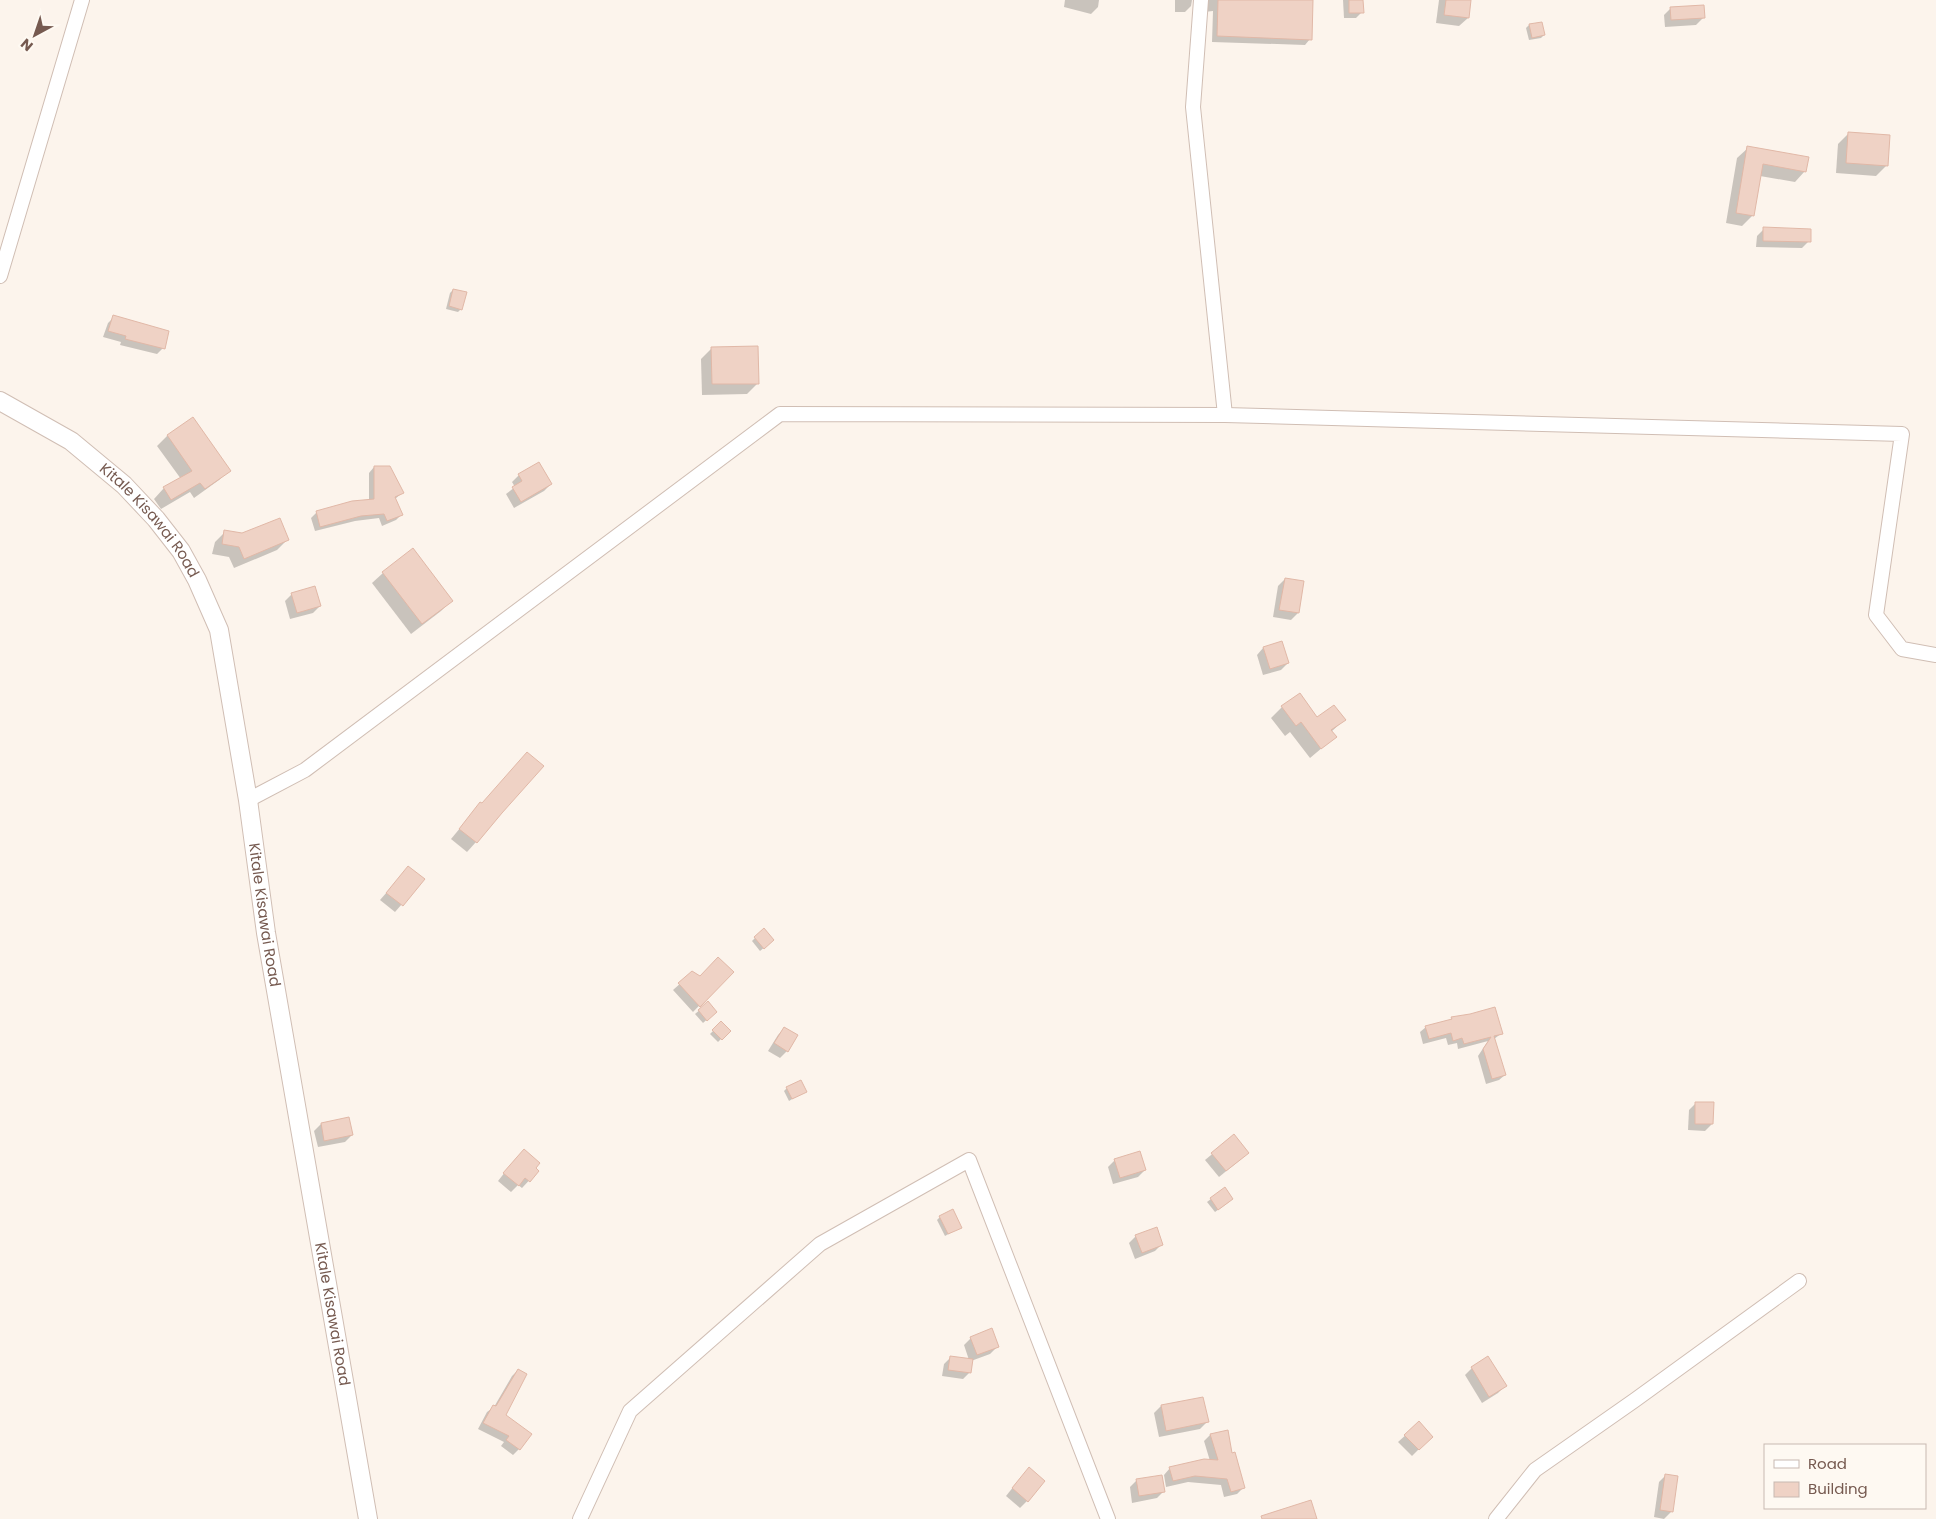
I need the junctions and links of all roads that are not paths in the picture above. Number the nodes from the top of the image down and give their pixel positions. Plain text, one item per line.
1 (82, 0) edge
2 (1201, 0) edge
3 (0, 276) edge
4 (0, 401) edge
5 (1225, 415) junction
6 (1936, 655) edge
7 (248, 800) junction
8 (1798, 1281) dead end
9 (368, 1519) edge
10 (580, 1519) edge
11 (1108, 1519) edge
12 (1496, 1519) edge

1 - 3 street
2 - 5 street
4 - 7 street, Kitale Kisawai Road
5 - 6 street
5 - 7 street
7 - 9 street, Kitale Kisawai Road
8 - 12 street
10 - 11 street

